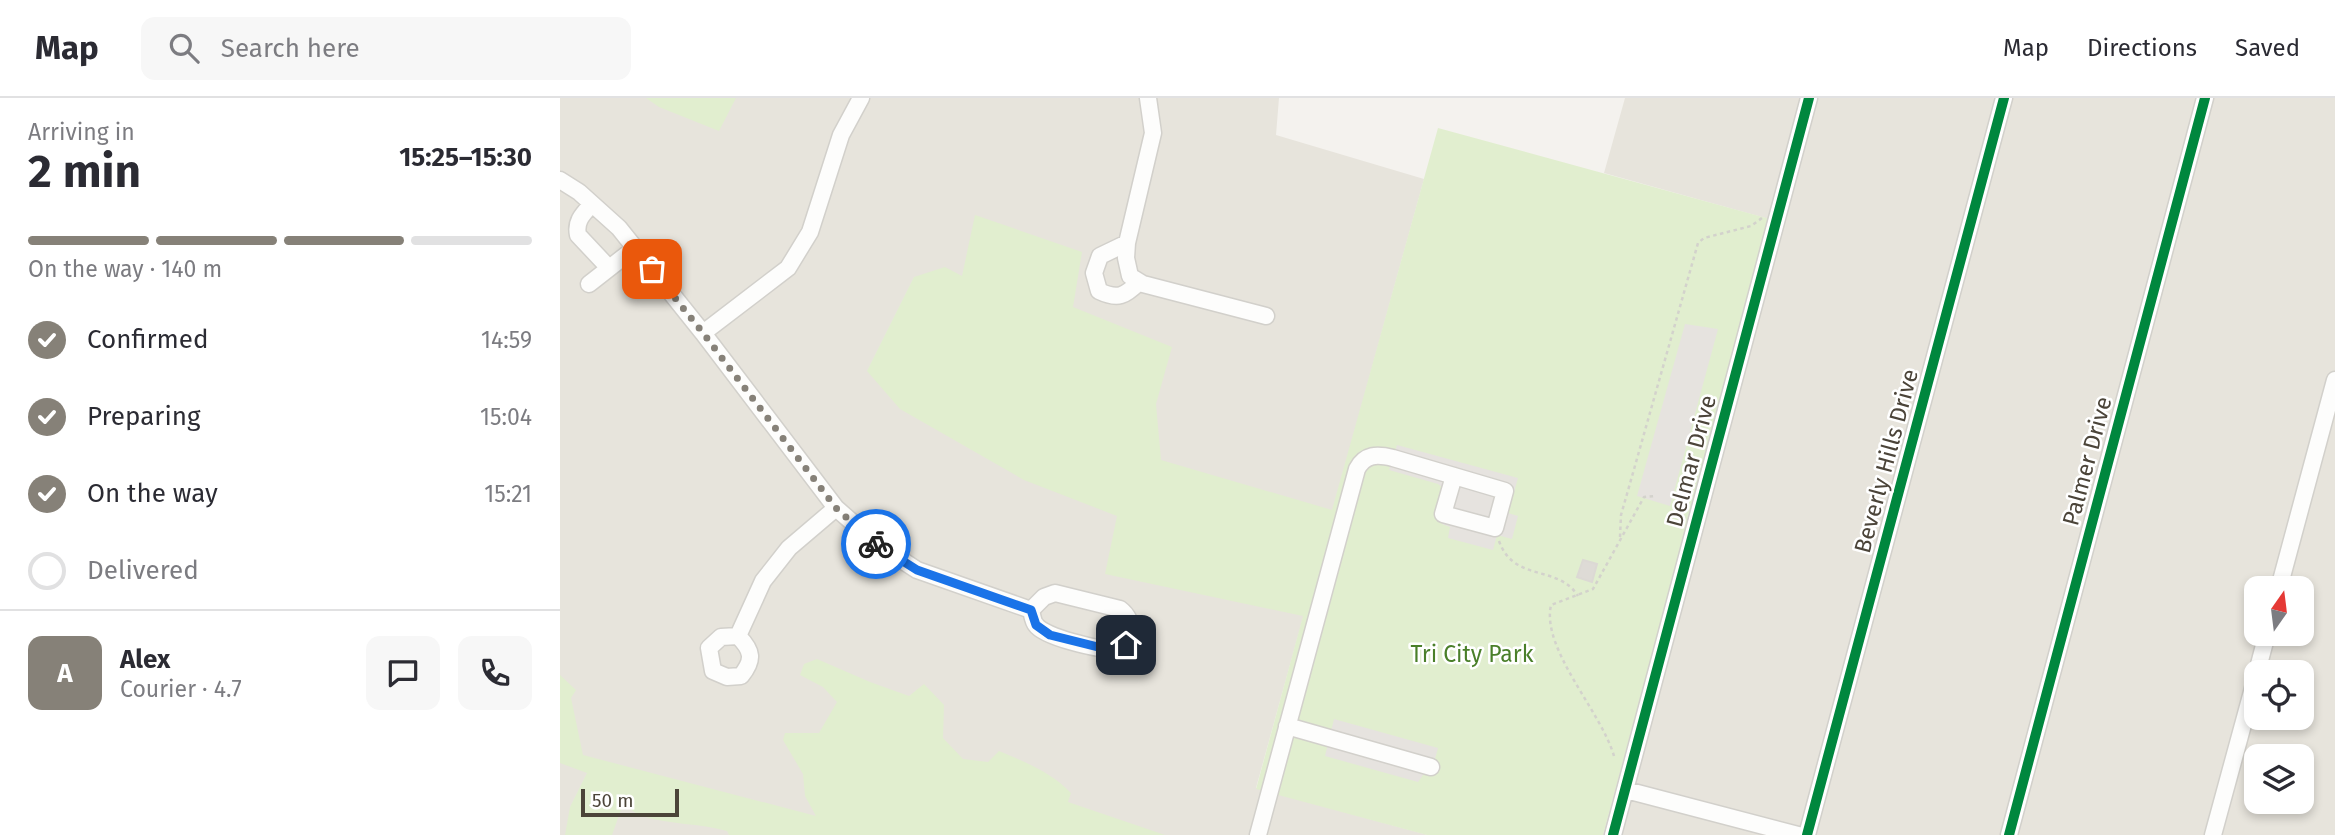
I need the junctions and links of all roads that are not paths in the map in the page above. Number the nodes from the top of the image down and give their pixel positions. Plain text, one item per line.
1 (861, 98) edge
2 (1148, 98) edge
3 (1809, 98) edge
4 (2004, 98) edge
5 (2205, 98) edge
6 (560, 180) edge
7 (592, 204) junction
8 (1127, 243) junction
9 (635, 247) junction
10 (609, 268) junction
11 (1139, 282) junction
12 (589, 284) dead end
13 (1266, 316) dead end
14 (703, 333) junction
15 (2335, 380) edge
16 (1454, 476) junction
17 (836, 508) junction
18 (2282, 576) edge
19 (1031, 610) junction
20 (738, 636) dead end
21 (2244, 719) edge
22 (1287, 726) junction
23 (1432, 767) dead end
24 (1626, 790) junction
25 (1258, 835) edge
26 (1613, 835) edge
27 (1798, 835) edge
28 (1807, 835) edge
29 (2009, 835) edge
30 (2213, 835) edge

1 - 14 street
2 - 8 street
3 - 24 street, Delmar Drive
4 - 28 street, Beverly Hills Drive
5 - 29 street, Palmer Drive
6 - 7 street
7 - 9 street
7 - 10 street
8 - 11 street
8 - 11 street
9 - 10 street
9 - 14 street
10 - 12 street
11 - 13 street
14 - 17 street
15 - 18 street
16 - 16 street
16 - 22 street
17 - 19 street
17 - 20 street
19 - 19 street
21 - 30 street
22 - 23 street
22 - 25 street
24 - 26 street, Delmar Drive
24 - 27 street

